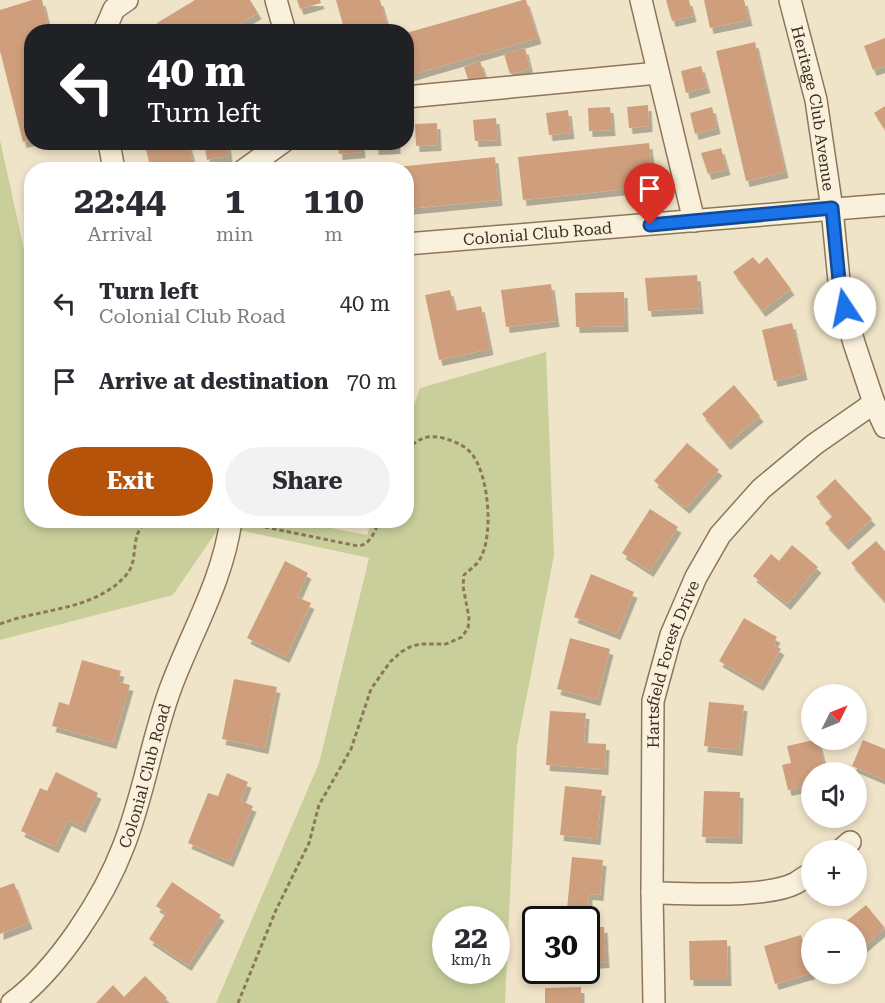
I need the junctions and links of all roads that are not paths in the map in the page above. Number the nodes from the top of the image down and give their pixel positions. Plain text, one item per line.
1 (127, 0) edge
2 (276, 0) edge
3 (641, 0) edge
4 (790, 0) edge
5 (107, 24) edge
6 (283, 24) edge
7 (658, 73) junction
8 (414, 96) edge
9 (265, 150) edge
10 (252, 162) edge
11 (885, 204) edge
12 (832, 208) junction
13 (694, 221) junction
14 (414, 243) edge
15 (874, 404) junction
16 (885, 427) edge
17 (229, 528) edge
18 (801, 880) edge
19 (652, 893) junction
20 (12, 1003) edge
21 (654, 1003) edge

1 - 5 street
2 - 6 street
3 - 7 street
4 - 12 street, Heritage Club Avenue
7 - 8 street
7 - 13 street
9 - 10 street
11 - 12 street, Colonial Club Road
12 - 13 street, Colonial Club Road
12 - 15 street, Heritage Club Avenue
13 - 14 street, Colonial Club Road
15 - 16 street, Heritage Club Avenue
15 - 19 street, Hartsfield Forest Drive
17 - 20 street, Colonial Club Road
18 - 19 street
19 - 21 street, Hartsfield Forest Drive

